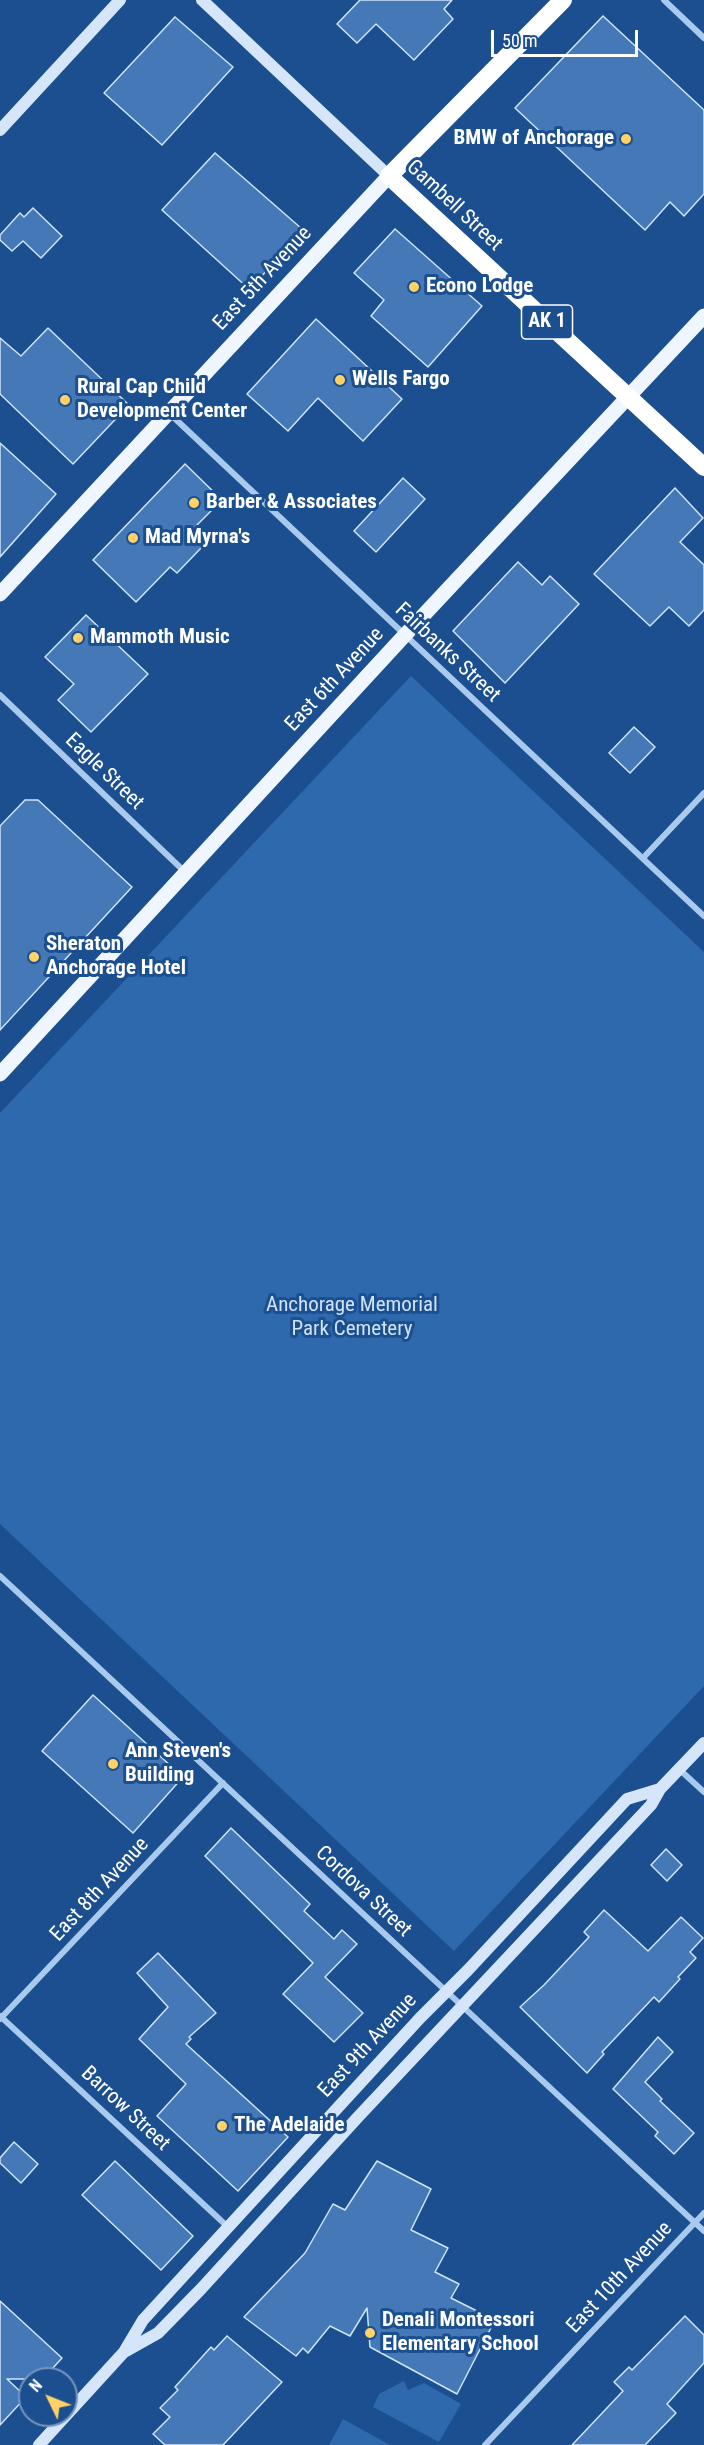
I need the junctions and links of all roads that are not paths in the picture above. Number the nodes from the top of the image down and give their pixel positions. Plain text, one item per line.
1 (120, 0) edge
2 (202, 0) edge
3 (563, 0) edge
4 (664, 0) edge
5 (704, 38) edge
6 (0, 130) edge
7 (390, 176) junction
8 (704, 316) edge
9 (628, 396) junction
10 (169, 413) junction
11 (704, 467) edge
12 (0, 594) edge
13 (404, 636) junction
14 (0, 695) edge
15 (704, 793) edge
16 (643, 858) junction
17 (186, 873) junction
18 (704, 916) edge
19 (0, 1074) edge
20 (0, 1576) edge
21 (704, 1743) edge
22 (679, 1769) junction
23 (223, 1783) junction
24 (660, 1789) junction
25 (704, 1792) edge
26 (446, 1992) junction
27 (462, 2007) junction
28 (1, 2017) edge
29 (704, 2212) edge
30 (695, 2223) junction
31 (228, 2227) junction
32 (704, 2231) edge
33 (124, 2352) junction
34 (39, 2445) edge
35 (485, 2445) edge

1 - 6 street
2 - 7 street, Gambell Street
3 - 7 highway, East 5th Avenue
4 - 5 street
7 - 9 highway, Gambell Street / AK 1
7 - 10 main road, East 5th Avenue
8 - 9 main road, East 6th Avenue
9 - 11 highway, Gambell Street / AK 1
9 - 13 main road, East 6th Avenue
10 - 12 main road, East 5th Avenue
10 - 13 street, Fairbanks Street
13 - 16 street, Fairbanks Street
13 - 17 main road, East 6th Avenue
14 - 17 street, Eagle Street
15 - 16 street
16 - 18 street, Fairbanks Street
17 - 19 main road, East 6th Avenue
20 - 23 street, Cordova Street
21 - 22 street, East 9th Avenue
22 - 24 street, East 9th Avenue
22 - 25 street
23 - 26 street, Cordova Street
23 - 28 street, East 8th Avenue
24 - 26 street, East 9th Avenue
24 - 27 street, East 9th Avenue
26 - 27 street, Cordova Street
26 - 31 street, East 9th Avenue
27 - 30 street, Cordova Street
27 - 33 street, East 9th Avenue
28 - 31 street, Barrow Street
29 - 30 street, East 10th Avenue
30 - 32 street, Cordova Street
30 - 35 street, East 10th Avenue
31 - 33 street, East 9th Avenue
33 - 34 street, East 9th Avenue

